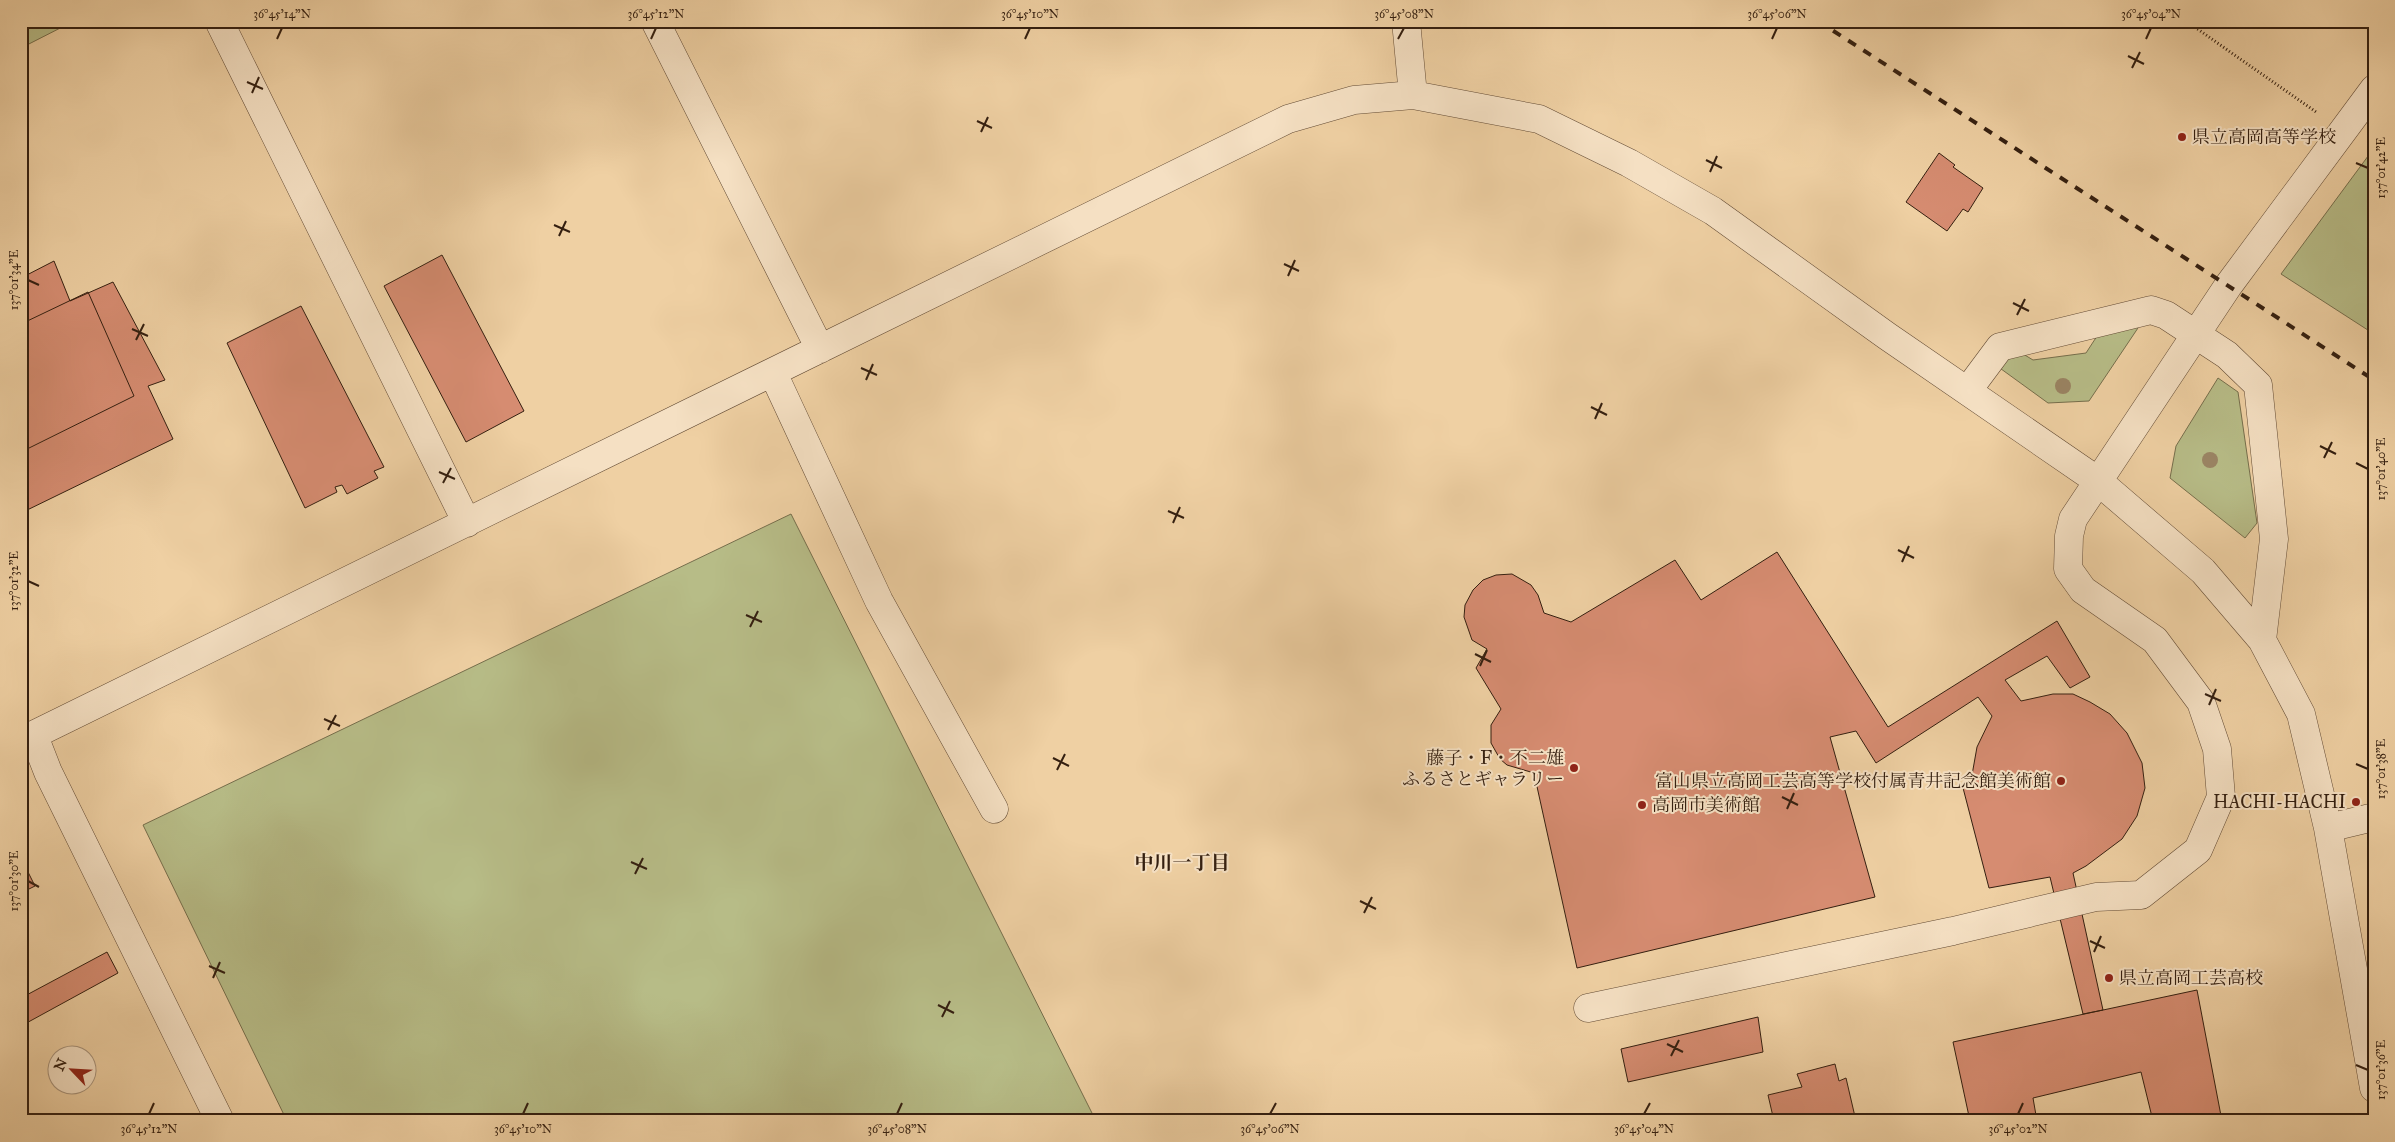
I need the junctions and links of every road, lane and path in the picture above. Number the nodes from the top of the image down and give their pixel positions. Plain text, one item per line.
1 (220, 21) edge
2 (655, 21) edge
3 (1406, 21) edge
4 (2186, 21) edge
5 (2374, 89) edge
6 (1413, 95) junction
7 (2319, 114) dead end
8 (2197, 334) junction
9 (820, 349) junction
10 (773, 373) junction
11 (1968, 390) junction
12 (2098, 481) junction
13 (467, 523) junction
14 (2262, 640) junction
15 (28, 738) edge
16 (994, 809) dead end
17 (2374, 817) edge
18 (2328, 828) junction
19 (1588, 1008) dead end
20 (2374, 1088) edge
21 (220, 1121) edge

1 - 13 street
2 - 9 street
3 - 6 street
4 - 7 path
5 - 8 street
6 - 9 street
6 - 11 street
8 - 11 street
8 - 12 street
8 - 14 street
9 - 10 street
10 - 13 street
10 - 16 street
11 - 12 street
12 - 14 street
12 - 19 street
13 - 15 street
14 - 18 street
15 - 21 street
17 - 18 street
18 - 20 street

